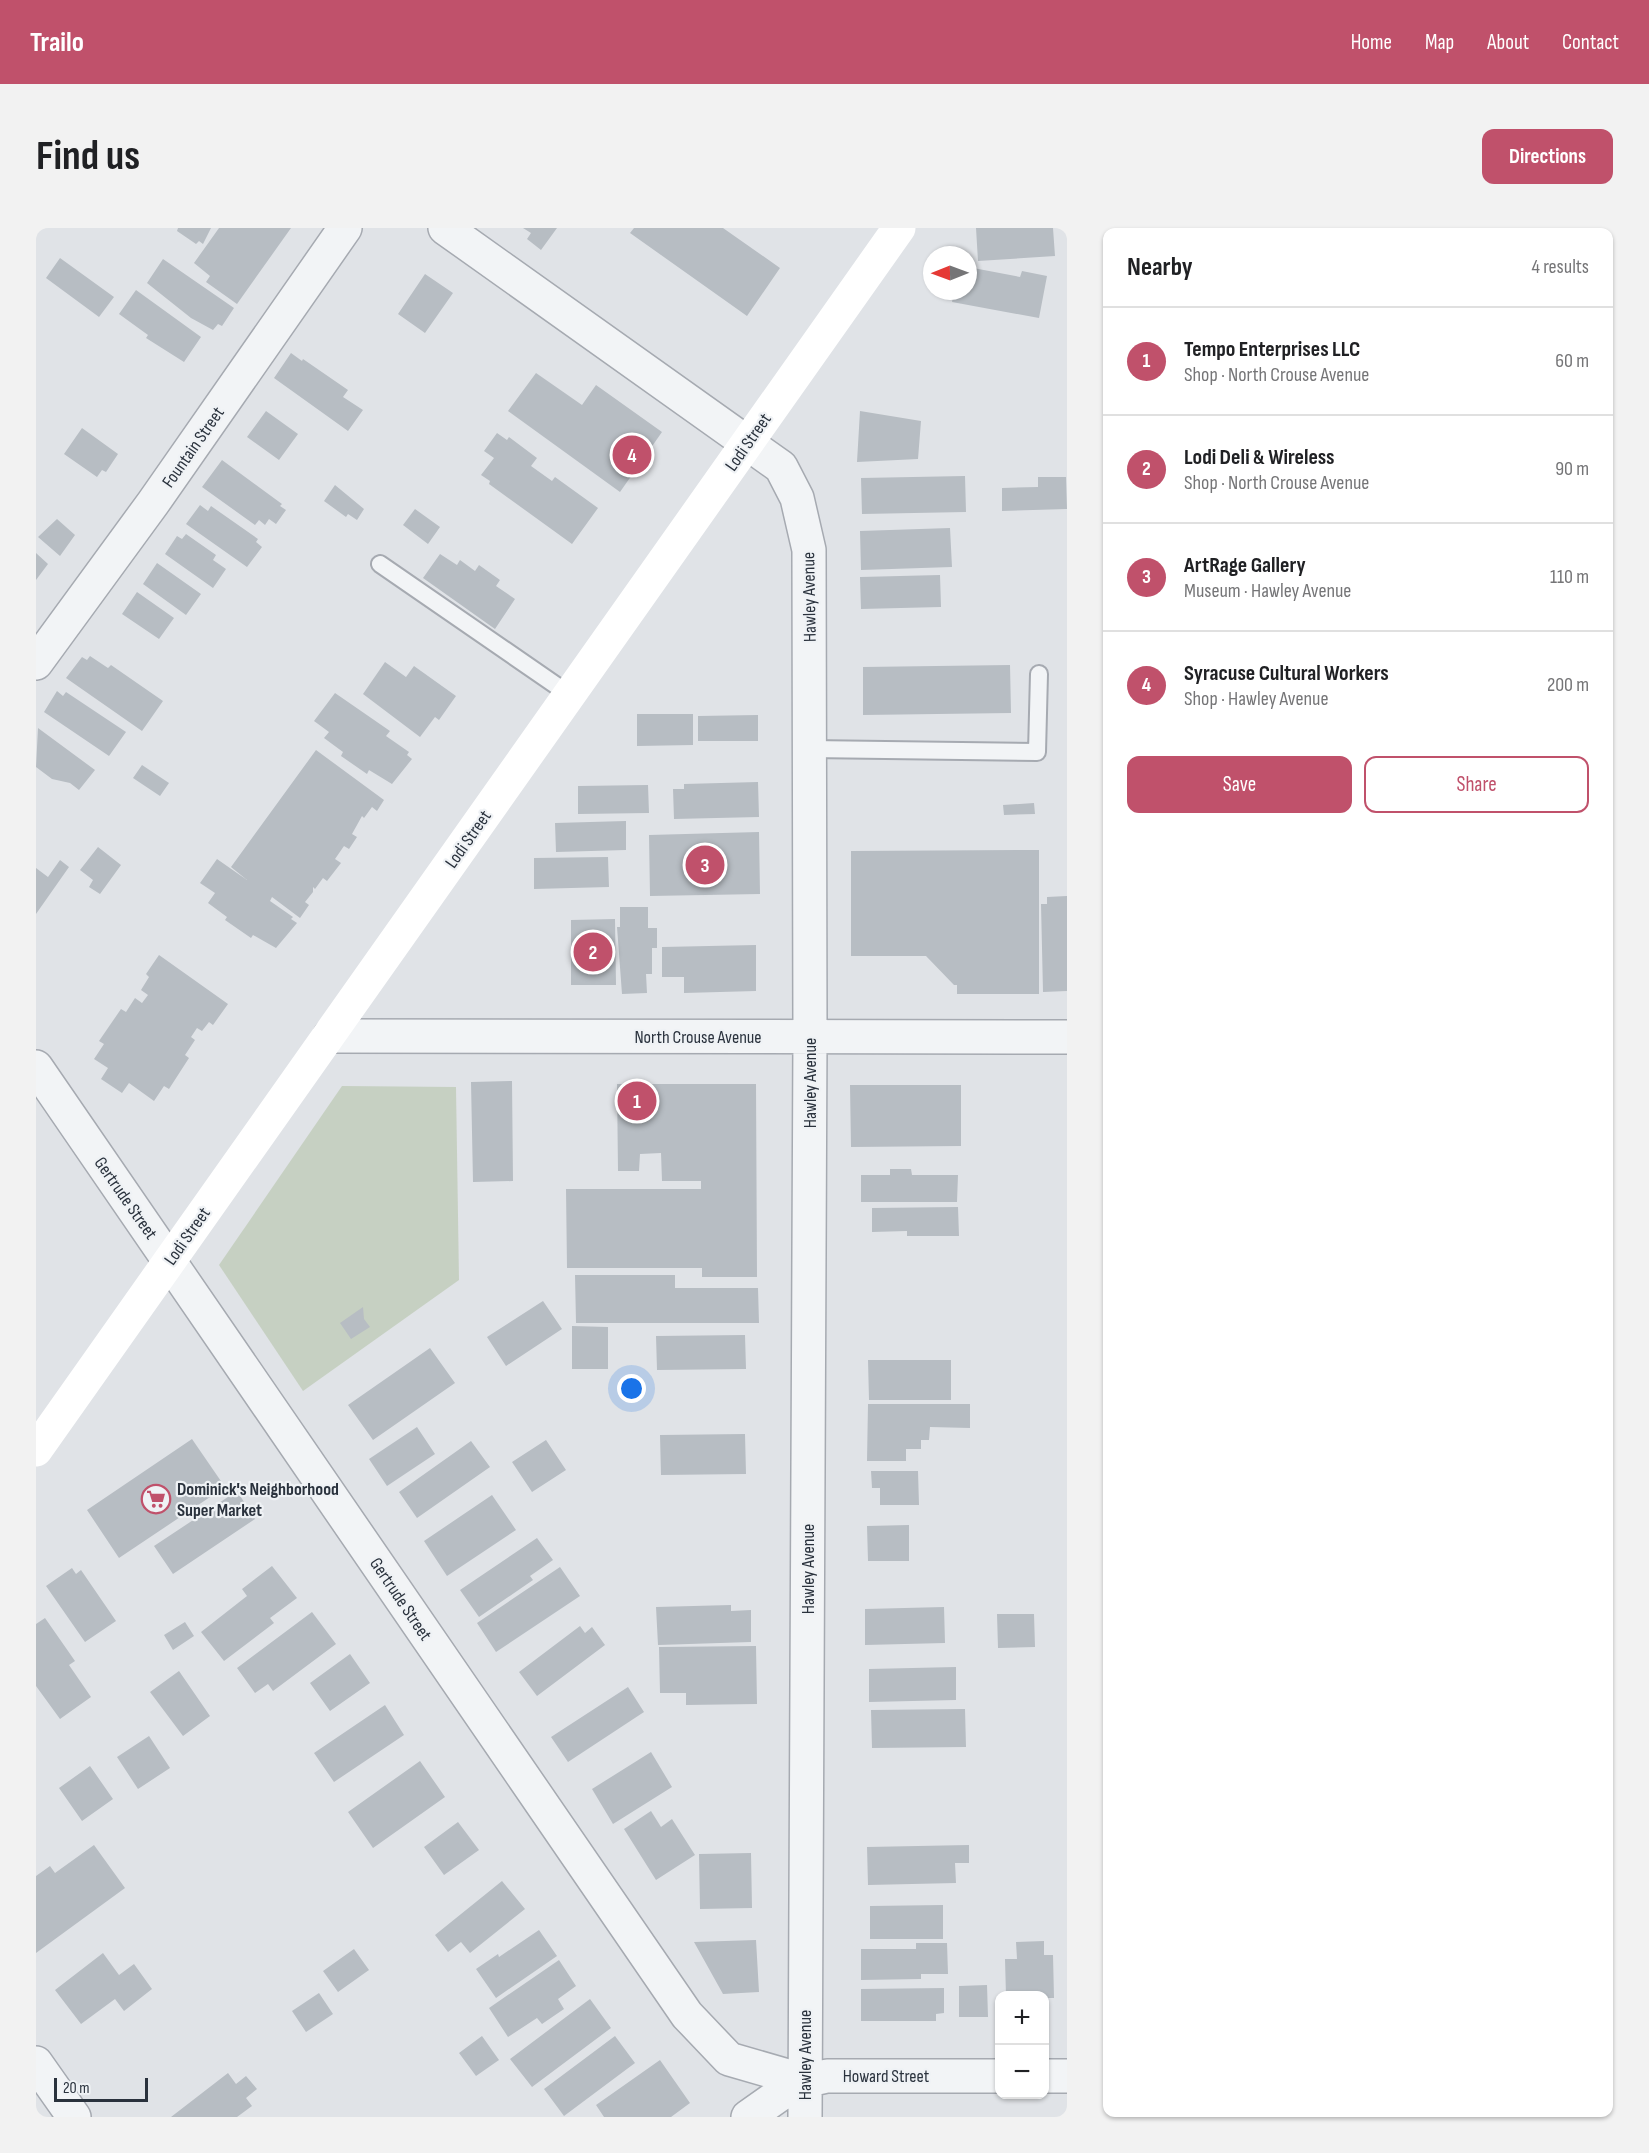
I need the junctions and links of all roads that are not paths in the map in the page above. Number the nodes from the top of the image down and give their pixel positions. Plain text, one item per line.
1 (345, 228) edge
2 (445, 228) edge
3 (899, 228) edge
4 (747, 443) junction
5 (380, 564) dead end
6 (36, 663) edge
7 (1039, 674) dead end
8 (570, 695) junction
9 (810, 749) junction
10 (330, 1035) junction
11 (810, 1037) junction
12 (1067, 1038) edge
13 (36, 1067) edge
14 (170, 1261) junction
15 (36, 1450) edge
16 (36, 2063) edge
17 (995, 2076) edge
18 (1049, 2076) edge
19 (1067, 2076) edge
20 (805, 2081) junction
21 (74, 2117) edge
22 (748, 2117) edge
23 (805, 2117) edge

1 - 6 street, Fountain Street
2 - 4 street, Hawley Avenue
3 - 4 street, Lodi Street
4 - 8 street, Lodi Street
4 - 9 street, Hawley Avenue
5 - 8 lane
7 - 9 lane
8 - 10 street, Lodi Street
9 - 11 street, Hawley Avenue
10 - 11 street, North Crouse Avenue
10 - 14 street, Lodi Street
11 - 12 street, North Crouse Avenue
11 - 20 street, Hawley Avenue
13 - 14 street, Gertrude Street
14 - 15 street, Lodi Street
14 - 20 street, Gertrude Street
16 - 21 street
17 - 20 street, Howard Street
18 - 19 street
20 - 22 street, Howard Street
20 - 23 street, Hawley Avenue

